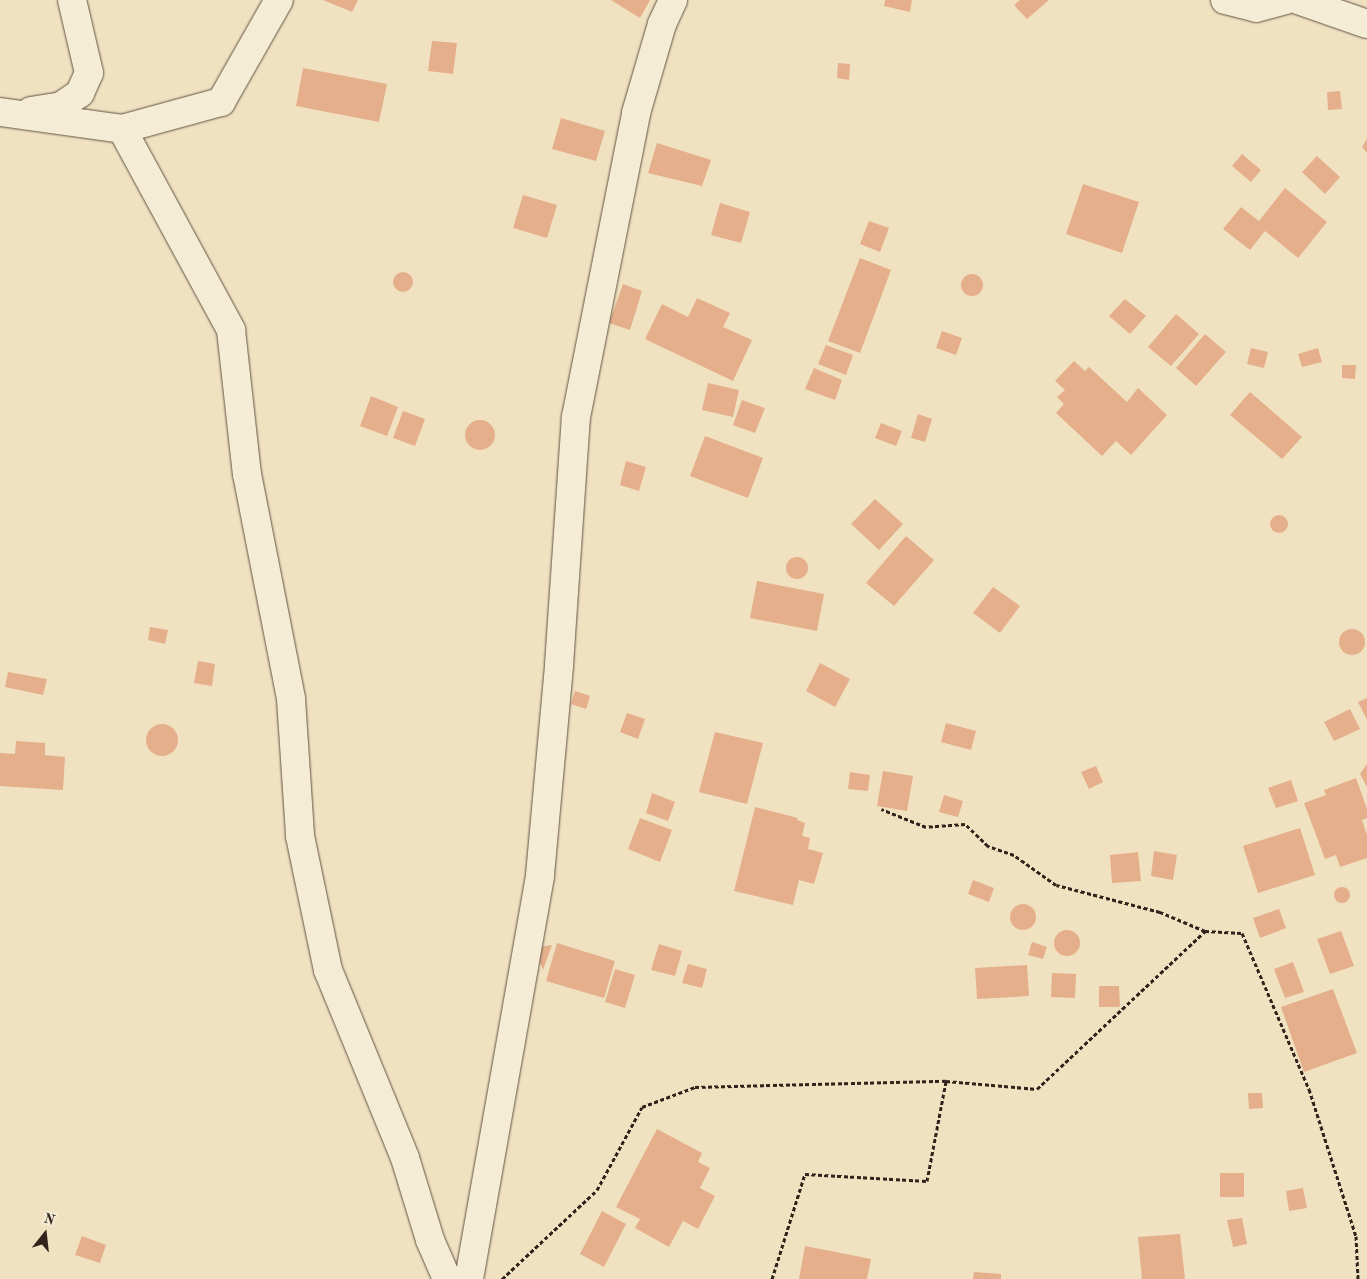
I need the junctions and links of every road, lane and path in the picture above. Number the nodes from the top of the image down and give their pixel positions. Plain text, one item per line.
1 (72, 0) edge
2 (279, 0) edge
3 (673, 0) edge
4 (1225, 0) edge
5 (1285, 0) edge
6 (1298, 0) edge
7 (1258, 4) edge
8 (1367, 24) edge
9 (0, 108) edge
10 (0, 112) edge
11 (122, 129) junction
12 (881, 809) dead end
13 (1205, 931) junction
14 (946, 1081) junction
15 (447, 1279) edge
16 (469, 1279) edge
17 (502, 1279) edge
18 (772, 1279) edge
19 (1358, 1279) edge

1 - 9 street
2 - 11 street
3 - 16 street
4 - 7 street
5 - 7 street
6 - 8 street
10 - 11 street
11 - 15 street
12 - 13 path
13 - 14 path
13 - 19 path
14 - 17 path
14 - 18 path

